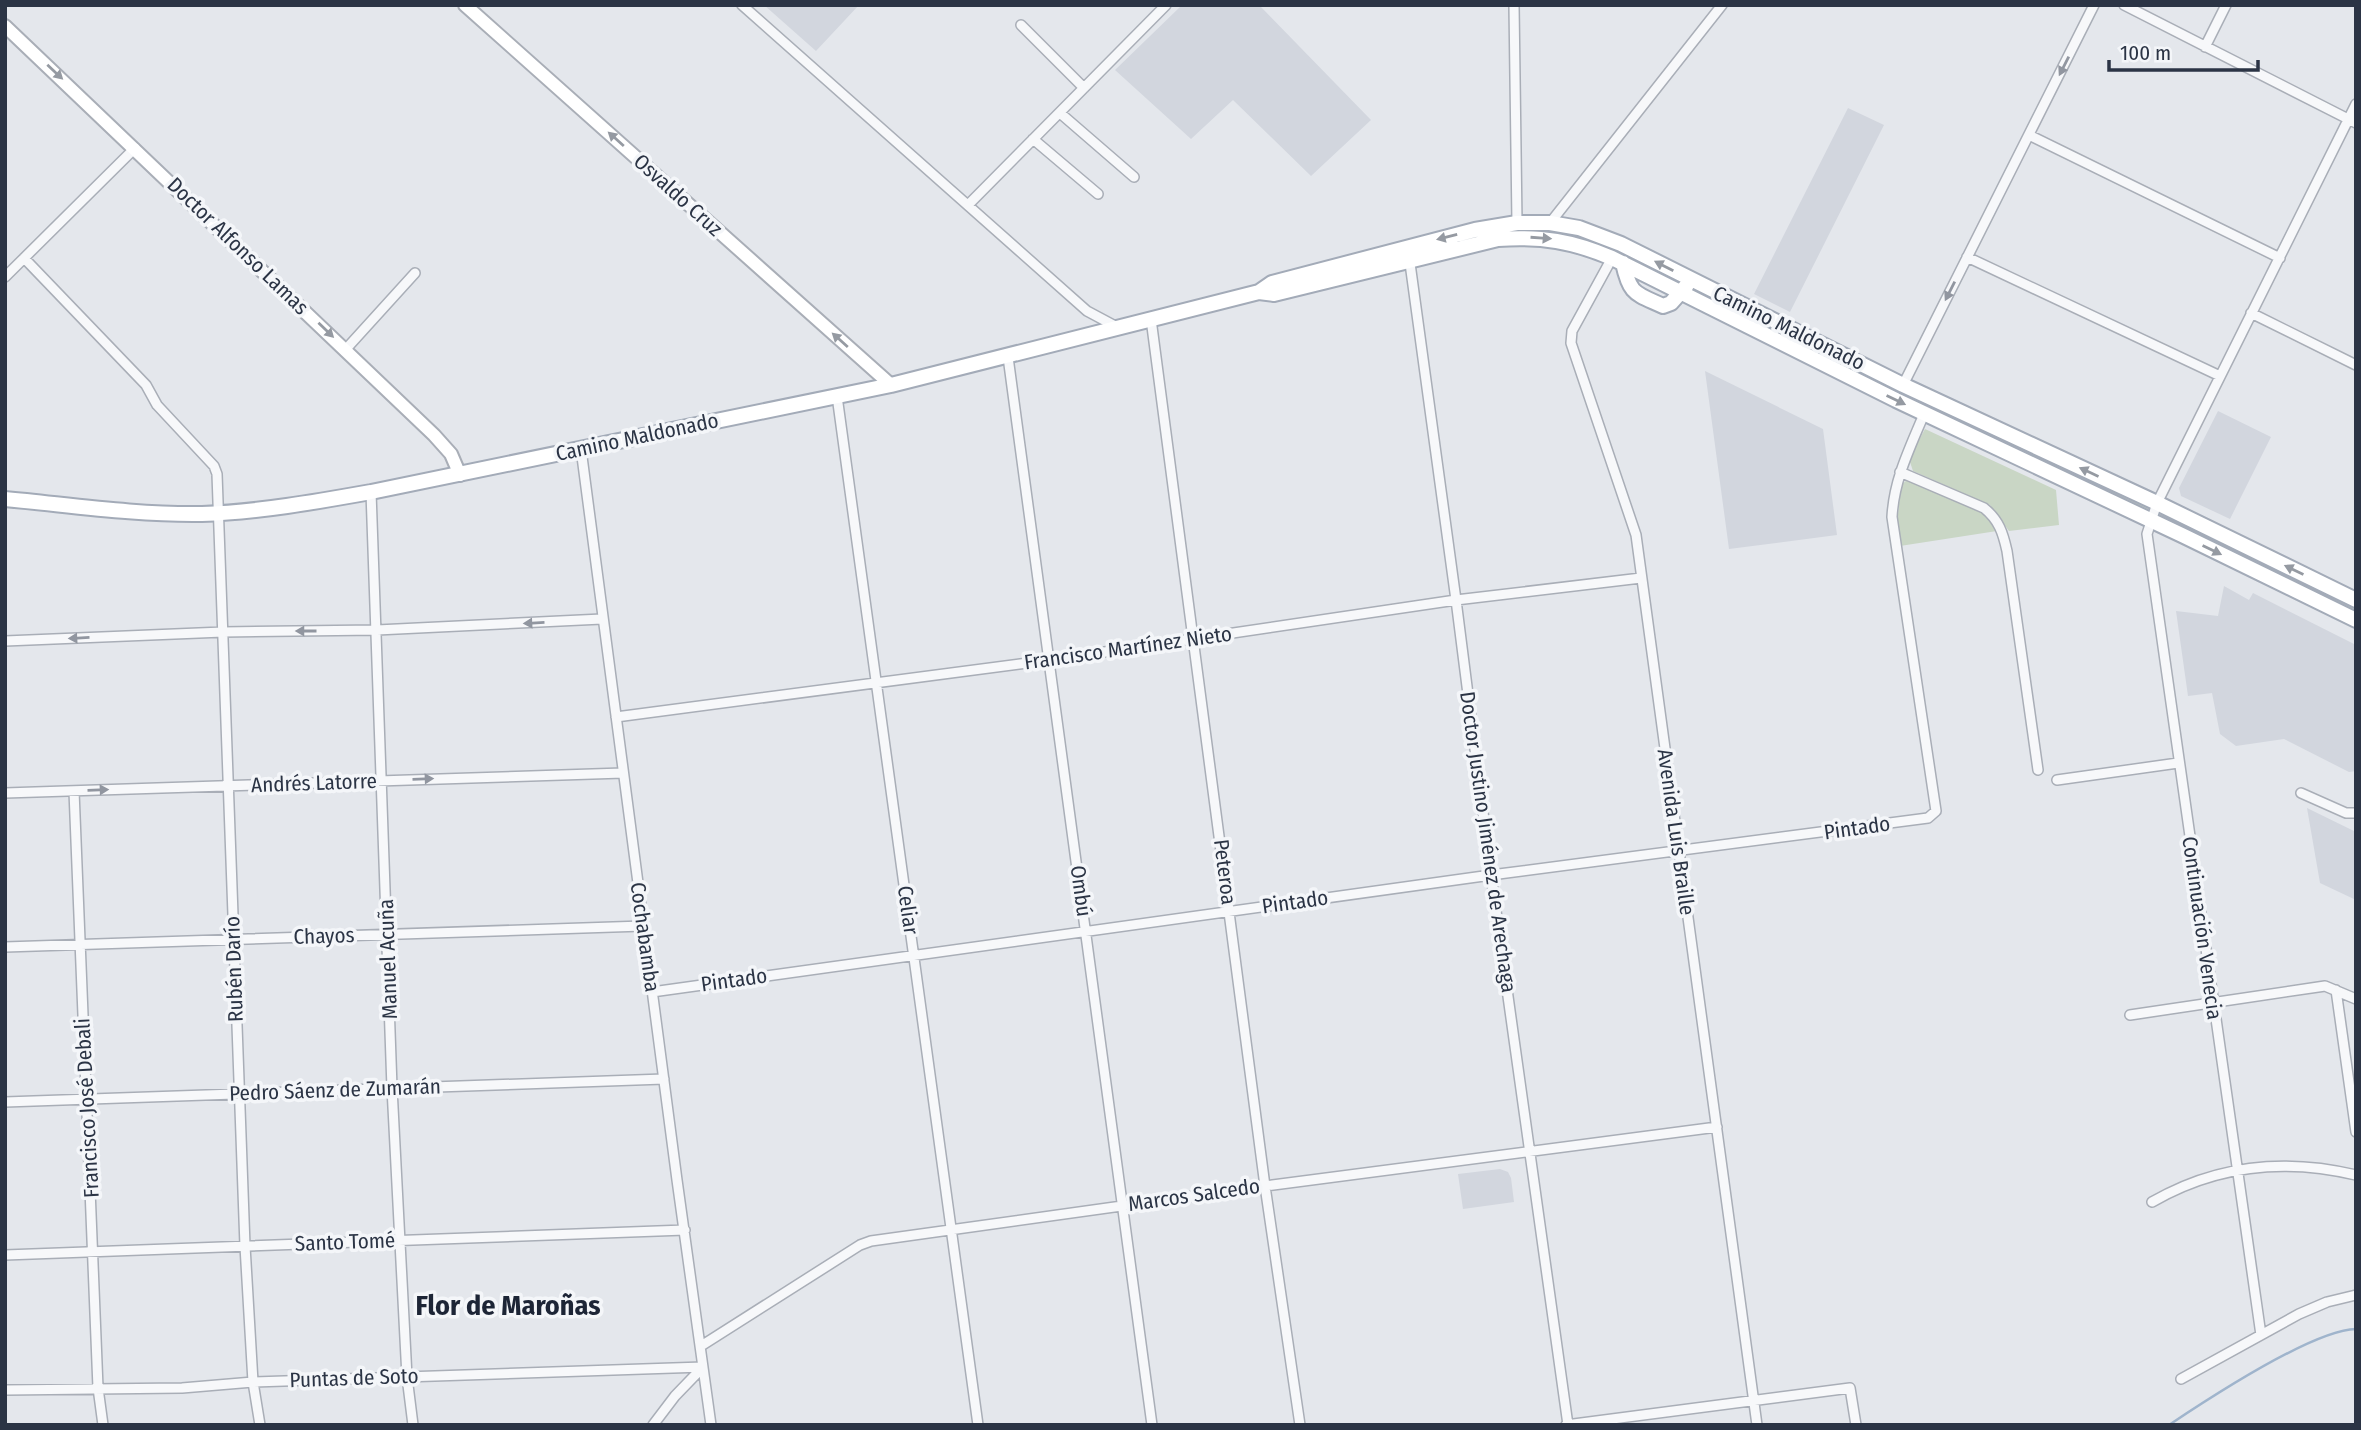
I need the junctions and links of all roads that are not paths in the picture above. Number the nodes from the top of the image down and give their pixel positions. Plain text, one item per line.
1 (465, 5) edge
2 (742, 5) edge
3 (1166, 5) edge
4 (1514, 5) edge
5 (1722, 5) edge
6 (2094, 5) edge
7 (2124, 5) edge
8 (2226, 5) edge
9 (1021, 25) dead end
10 (5, 26) edge
11 (2205, 47) junction
12 (1084, 88) junction
13 (2356, 104) edge
14 (1060, 113) junction
15 (2352, 121) edge
16 (2029, 135) junction
17 (1033, 139) junction
18 (135, 148) junction
19 (1134, 177) dead end
20 (1098, 194) dead end
21 (968, 205) junction
22 (1517, 223) junction
23 (1550, 223) junction
24 (1408, 254) junction
25 (1968, 257) junction
26 (24, 258) junction
27 (2280, 258) junction
28 (1618, 260) junction
29 (415, 273) dead end
30 (5, 277) edge
31 (1687, 286) junction
32 (1087, 311) junction
33 (2251, 313) junction
34 (1151, 319) junction
35 (1120, 328) junction
36 (1080, 339) junction
37 (346, 349) junction
38 (1008, 356) junction
39 (2356, 365) edge
40 (2220, 376) junction
41 (891, 385) junction
42 (1903, 385) junction
43 (837, 396) junction
44 (1924, 414) junction
45 (581, 449) junction
46 (1900, 472) junction
47 (460, 475) junction
48 (371, 492) junction
49 (5, 499) edge
50 (2157, 503) junction
51 (217, 513) junction
52 (2150, 521) junction
53 (1641, 578) junction
54 (1456, 600) junction
55 (2356, 600) edge
56 (602, 619) junction
57 (2356, 620) edge
58 (377, 630) junction
59 (223, 632) junction
60 (1195, 638) junction
61 (5, 641) edge
62 (1050, 660) junction
63 (877, 683) junction
64 (616, 716) junction
65 (2178, 763) junction
66 (2038, 770) dead end
67 (623, 772) junction
68 (382, 780) junction
69 (2057, 780) dead end
70 (228, 786) junction
71 (74, 791) junction
72 (5, 793) edge
73 (2301, 793) dead end
74 (2356, 813) edge
75 (1679, 852) junction
76 (1491, 875) junction
77 (1231, 912) junction
78 (643, 926) junction
79 (1086, 931) junction
80 (387, 933) junction
81 (233, 939) junction
82 (80, 944) junction
83 (5, 947) edge
84 (914, 955) junction
85 (2336, 990) junction
86 (652, 992) junction
87 (2356, 999) edge
88 (2213, 1002) junction
89 (2130, 1015) dead end
90 (664, 1079) junction
91 (392, 1088) junction
92 (239, 1094) junction
93 (87, 1099) junction
94 (5, 1102) edge
95 (1717, 1127) junction
96 (2356, 1132) edge
97 (1531, 1150) junction
98 (2236, 1169) junction
99 (2356, 1175) edge
100 (1265, 1186) junction
101 (2151, 1202) dead end
102 (1122, 1205) junction
103 (685, 1230) junction
104 (952, 1230) junction
105 (400, 1240) junction
106 (245, 1246) junction
107 (93, 1252) junction
108 (5, 1255) edge
109 (2356, 1295) edge
110 (2260, 1335) junction
111 (701, 1346) junction
112 (703, 1367) junction
113 (407, 1377) junction
114 (2181, 1379) dead end
115 (253, 1382) junction
116 (98, 1388) junction
117 (5, 1390) edge
118 (1754, 1399) junction
119 (103, 1425) edge
120 (260, 1425) edge
121 (412, 1425) edge
122 (653, 1425) edge
123 (712, 1425) edge
124 (978, 1425) edge
125 (1152, 1425) edge
126 (1300, 1425) edge
127 (1568, 1425) edge
128 (1757, 1425) edge
129 (1856, 1425) edge

41 -> 1 street, Osvaldo Cruz
2 - 21 street
3 - 12 street
4 - 22 street
5 - 23 street
6 -> 16 street
7 - 11 street
8 - 11 street
9 - 12 street
10 -> 18 street, Doctor Alfonso Lamas
11 - 15 street
12 - 14 street
13 - 15 street
14 - 17 street
14 - 19 street
15 - 27 street
16 - 25 street
16 - 27 street
17 - 20 street
17 - 21 street
18 - 26 street
18 -> 37 street, Doctor Alfonso Lamas
21 - 32 street
22 - 23 main road, Camino Maldonado
22 -> 24 main road, Camino Maldonado
31 -> 23 main road, Camino Maldonado
24 -> 28 main road, Camino Maldonado
24 - 34 main road, Camino Maldonado
24 - 54 street, Doctor Justino Jiménez de Arechaga
25 - 40 street
25 -> 42 street
26 - 30 street
26 - 51 street, Rubén Darío
27 - 33 street
28 - 31 main road, Camino Maldonado
28 - 31 main road
28 - 53 street, Avenida Luis Braille
29 - 37 street
31 - 42 main road, Camino Maldonado
31 -> 44 main road, Camino Maldonado
32 - 35 street
32 - 36 street
33 - 39 street
33 - 40 street
34 - 35 main road, Camino Maldonado
34 - 60 street, Peteroa
35 - 36 main road, Camino Maldonado
36 - 38 main road, Camino Maldonado
37 - 47 street, Doctor Alfonso Lamas
38 - 41 main road, Camino Maldonado
38 - 62 street, Ombú
40 - 50 street
41 - 43 main road, Camino Maldonado
50 -> 42 main road, Camino Maldonado
43 - 45 main road, Camino Maldonado
43 - 63 street, Celiar
44 - 46 street
44 - 52 main road, Camino Maldonado
45 - 47 main road, Camino Maldonado
45 - 56 street, Cochabamba
46 - 66 street
46 - 75 street, Pintado
47 - 48 main road, Camino Maldonado
48 - 51 main road, Camino Maldonado
48 - 58 street, Manuel Acuña
49 - 51 main road, Camino Maldonado
50 - 52 street
55 -> 50 main road, Camino Maldonado
51 - 59 street, Rubén Darío
52 -> 57 main road, Camino Maldonado
52 - 65 street, Continuación Venecia
53 - 54 street, Francisco Martínez Nieto
53 - 75 street, Avenida Luis Braille
54 - 60 street, Francisco Martínez Nieto
54 - 76 street, Doctor Justino Jiménez de Arechaga
56 -> 58 street
56 - 64 street, Cochabamba
58 -> 59 street
58 - 68 street, Manuel Acuña
59 -> 61 street
59 - 70 street, Rubén Darío
60 - 62 street, Francisco Martínez Nieto
60 - 77 street, Peteroa
62 - 63 street, Francisco Martínez Nieto
62 - 79 street, Ombú
63 - 64 street, Francisco Martínez Nieto
63 - 84 street, Celiar
64 - 67 street, Cochabamba
65 - 69 street
65 - 88 street, Continuación Venecia
68 -> 67 street, Andrés Latorre
67 - 78 street, Cochabamba
68 - 70 street, Andrés Latorre
68 - 80 street, Manuel Acuña
71 -> 70 street, Andrés Latorre
70 - 81 street, Rubén Darío
71 - 72 street, Andrés Latorre
71 - 82 street, Francisco José Debali
73 - 74 street
75 - 76 street, Pintado
75 - 95 street, Avenida Luis Braille
76 - 77 street, Pintado
76 - 97 street, Doctor Justino Jiménez de Arechaga
77 - 79 street, Pintado
77 - 100 street, Peteroa
78 - 80 street, Chayos
78 - 86 street, Cochabamba
79 - 84 street, Pintado
79 - 102 street, Ombú
80 - 81 street, Chayos
80 - 91 street, Manuel Acuña
81 - 82 street, Chayos
81 - 92 street, Rubén Darío
82 - 83 street, Chayos
82 - 93 street, Francisco José Debali
84 - 86 street, Pintado
84 - 104 street, Celiar
85 - 87 street
85 - 88 street
85 - 96 street
86 - 90 street, Cochabamba
88 - 89 street
88 - 98 street, Continuación Venecia
90 - 91 street, Pedro Sáenz de Zumarán
90 - 103 street, Cochabamba
91 - 92 street, Pedro Sáenz de Zumarán
91 - 105 street, Manuel Acuña
92 - 93 street, Pedro Sáenz de Zumarán
92 - 106 street, Rubén Darío
93 - 94 street, Pedro Sáenz de Zumarán
93 - 107 street, Francisco José Debali
95 - 97 street, Marcos Salcedo
95 - 118 street, Avenida Luis Braille
97 - 100 street, Marcos Salcedo
97 - 127 street, Doctor Justino Jiménez de Arechaga
98 - 99 street
98 - 101 street
98 - 110 street, Continuación Venecia
100 - 102 street, Marcos Salcedo
100 - 126 street, Peteroa
102 - 104 street, Marcos Salcedo
102 - 125 street, Ombú
103 - 105 street, Santo Tomé
103 - 111 street, Cochabamba
104 - 111 street, Marcos Salcedo
104 - 124 street, Celiar
105 - 106 street, Santo Tomé
105 - 113 street, Manuel Acuña
106 - 107 street, Santo Tomé
106 - 115 street, Rubén Darío
107 - 108 street, Santo Tomé
107 - 116 street, Francisco José Debali
109 - 110 street
110 - 114 street
111 - 112 street, Cochabamba
112 - 113 street, Puntas de Soto
112 - 122 street
112 - 123 street, Cochabamba
113 - 115 street, Puntas de Soto
113 - 121 street, Manuel Acuña
115 - 116 street, Puntas de Soto
115 - 120 street, Rubén Darío
116 - 117 street, Puntas de Soto
116 - 119 street, Francisco José Debali
118 - 127 street
118 - 128 street, Avenida Luis Braille
118 - 129 street

